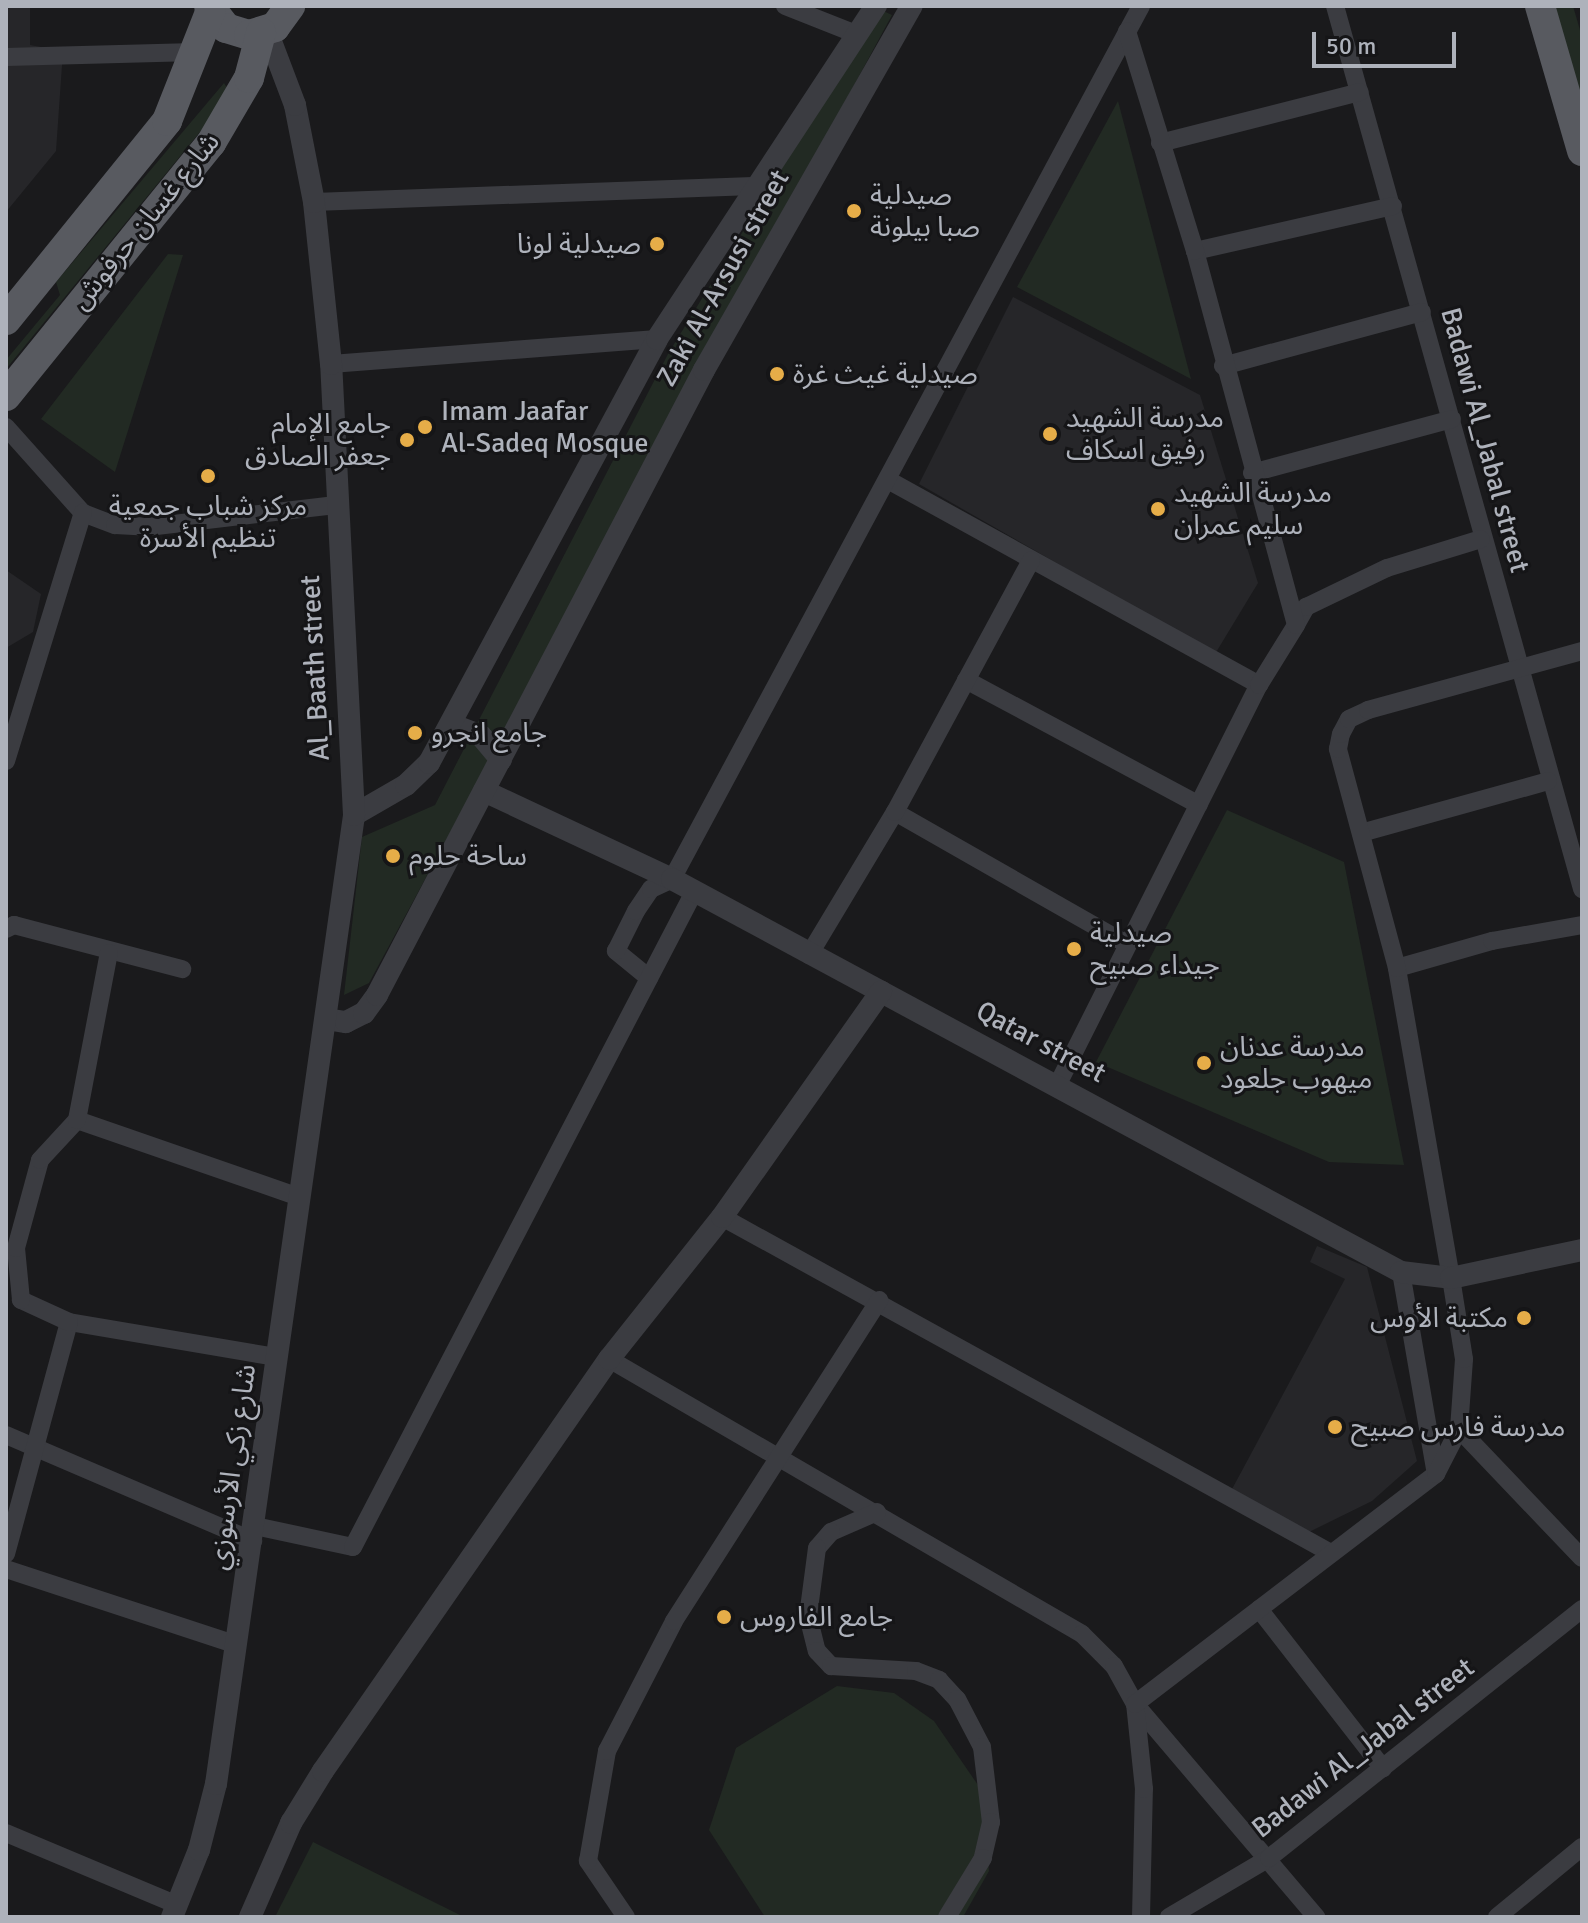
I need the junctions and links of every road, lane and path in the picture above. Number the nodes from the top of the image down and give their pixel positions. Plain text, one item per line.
1 (785, 6) edge
2 (876, 6) edge
3 (912, 6) edge
4 (1141, 6) edge
5 (1335, 6) edge
6 (1540, 6) edge
7 (210, 8) edge
8 (804, 9) edge
9 (281, 18) edge
10 (1127, 31) junction
11 (856, 34) junction
12 (195, 52) junction
13 (6, 57) edge
14 (1360, 92) junction
15 (1160, 143) junction
16 (1582, 151) edge
17 (760, 186) junction
18 (314, 202) junction
19 (1393, 206) junction
20 (1195, 251) junction
21 (54, 261) junction
22 (1422, 312) junction
23 (6, 320) edge
24 (657, 339) junction
25 (6, 345) edge
26 (331, 364) junction
27 (1223, 366) junction
28 (6, 396) edge
29 (1452, 419) junction
30 (6, 427) edge
31 (1252, 473) junction
32 (888, 480) junction
33 (336, 505) junction
34 (83, 513) junction
35 (1481, 539) junction
36 (1031, 560) junction
37 (1296, 625) junction
38 (1582, 651) edge
39 (1521, 669) junction
40 (966, 680) junction
41 (1259, 685) junction
42 (453, 725) junction
43 (501, 760) junction
44 (6, 761) edge
45 (1548, 781) junction
46 (484, 791) junction
47 (1199, 805) junction
48 (895, 812) junction
49 (354, 815) junction
50 (1361, 833) junction
51 (672, 879) junction
52 (1582, 889) edge
53 (694, 892) junction
54 (1582, 925) edge
55 (6, 929) edge
56 (1126, 944) junction
57 (109, 953) junction
58 (809, 955) junction
59 (1397, 968) junction
60 (182, 969) dead end
61 (649, 978) junction
62 (881, 992) junction
63 (326, 1019) junction
64 (1058, 1084) junction
65 (77, 1120) junction
66 (299, 1197) junction
67 (722, 1217) junction
68 (1582, 1250) edge
69 (1401, 1272) junction
70 (1451, 1278) junction
71 (879, 1300) junction
72 (69, 1322) junction
73 (277, 1357) junction
74 (609, 1359) junction
75 (1459, 1429) junction
76 (6, 1435) edge
77 (32, 1444) junction
78 (780, 1461) junction
79 (1436, 1474) junction
80 (877, 1512) junction
81 (254, 1533) junction
82 (1329, 1552) junction
83 (6, 1554) edge
84 (1582, 1558) edge
85 (6, 1569) edge
86 (1259, 1609) junction
87 (1582, 1609) edge
88 (237, 1645) junction
89 (1135, 1704) junction
90 (1383, 1768) junction
91 (6, 1833) edge
92 (1582, 1847) edge
93 (1269, 1858) junction
94 (175, 1911) edge
95 (250, 1917) edge
96 (626, 1917) edge
97 (947, 1917) edge
98 (1141, 1917) edge
99 (1169, 1917) edge
100 (1316, 1917) edge
101 (1497, 1917) edge

1 - 8 street
2 - 11 street
3 - 43 street, Zaki Al-Arsusi street
4 - 10 street
5 - 14 street, Badawi Al_Jabal street
6 - 16 main road
7 - 9 main road
7 - 12 main road, شارع غسان حرفوش
8 - 11 street
9 - 18 street, Al_Baath street
9 - 28 main road, شارع غسان حرفوش
10 - 15 street
10 - 32 street
11 - 17 street
12 - 13 street
12 - 21 main road, شارع غسان حرفوش
14 - 15 street
14 - 19 street, Badawi Al_Jabal street
15 - 20 street
17 - 18 street
17 - 24 street
18 - 26 street, Al_Baath street
19 - 20 street
19 - 22 street, Badawi Al_Jabal street
20 - 27 street
21 - 23 main road, شارع غسان حرفوش
21 - 25 main road
22 - 27 street
22 - 29 street, Badawi Al_Jabal street
24 - 26 street
24 - 42 street
26 - 33 street, Al_Baath street
27 - 31 street
29 - 31 street
29 - 35 street, Badawi Al_Jabal street
30 - 34 street
31 - 37 street
32 - 36 street
32 - 51 street
33 - 34 street
33 - 49 street, Al_Baath street
34 - 44 street
35 - 37 street
35 - 39 street, Badawi Al_Jabal street
36 - 40 street
36 - 41 street
37 - 41 street
38 - 39 street
39 - 45 street, Badawi Al_Jabal street
39 - 50 street
40 - 47 street
40 - 48 street
41 - 47 street
42 - 43 street
42 - 49 street
43 - 46 street, Zaki Al-Arsusi street
45 - 50 street
45 - 52 street, Badawi Al_Jabal street
46 - 51 street, Qatar street
46 - 63 street, Zaki Al-Arsusi street
47 - 56 street
48 - 56 street
48 - 58 street
49 - 63 street, Al_Baath street
50 - 59 street
51 - 53 street, Qatar street
51 - 61 street
53 - 58 street, Qatar street
53 - 61 street
54 - 59 street
55 - 57 street
56 - 64 street
57 - 60 street
57 - 65 street
58 - 62 street, Qatar street
59 - 70 street
61 - 81 street
62 - 64 street, Qatar street
62 - 67 street
63 - 66 street, شارع زكي الأرسوزي
64 - 69 street, Qatar street
65 - 66 street
65 - 72 street
66 - 73 street, شارع زكي الأرسوزي
67 - 71 street
67 - 74 street
68 - 70 street, Qatar street
69 - 70 street, Qatar street
69 - 79 street
70 - 75 street
71 - 78 street
71 - 82 street
72 - 73 street
72 - 77 street
73 - 81 street, شارع زكي الأرسوزي
74 - 78 street
74 - 95 street
75 - 79 street
75 - 84 street
76 - 77 street
77 - 81 street
77 - 83 street
78 - 80 street
78 - 96 street
79 - 82 street
80 - 89 street
80 - 97 street
81 - 88 street, شارع زكي الأرسوزي
82 - 86 street
85 - 88 street
86 - 89 street
86 - 90 street
87 - 90 street, Badawi Al_Jabal street
88 - 94 street, شارع زكي الأرسوزي
89 - 93 street
89 - 98 street
90 - 93 street, Badawi Al_Jabal street
91 - 94 street
92 - 101 street
93 - 99 street, Badawi Al_Jabal street
93 - 100 street

